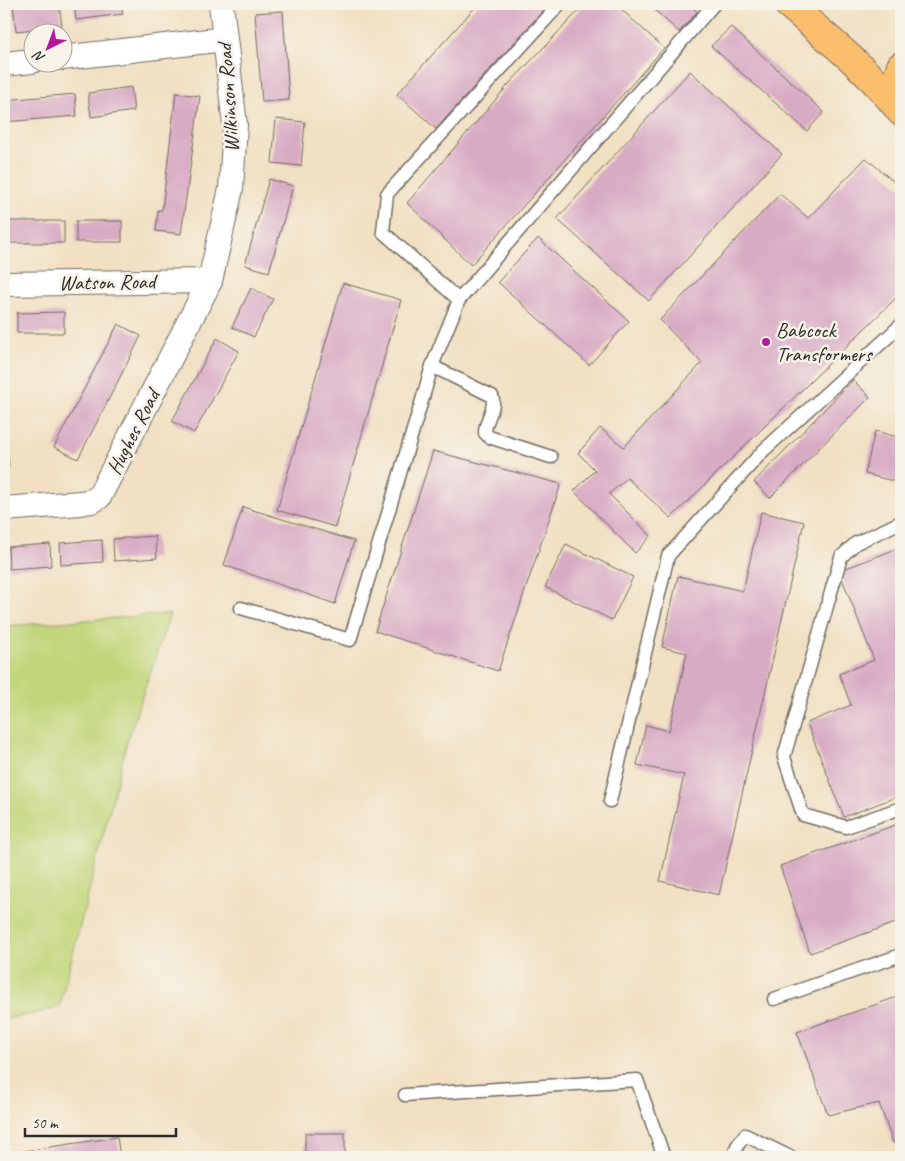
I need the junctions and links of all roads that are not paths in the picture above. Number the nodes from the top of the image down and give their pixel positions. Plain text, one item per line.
1 (221, 4) edge
2 (560, 4) edge
3 (713, 4) edge
4 (788, 4) edge
5 (225, 39) junction
6 (72, 57) edge
7 (22, 62) edge
8 (4, 64) edge
9 (901, 66) edge
10 (895, 104) edge
11 (210, 281) junction
12 (4, 284) edge
13 (460, 300) junction
14 (901, 325) edge
15 (432, 366) junction
16 (551, 457) dead end
17 (4, 509) edge
18 (901, 522) edge
19 (241, 608) dead end
20 (610, 801) dead end
21 (901, 808) edge
22 (901, 954) edge
23 (774, 999) dead end
24 (405, 1095) dead end
25 (664, 1157) edge
26 (734, 1157) edge
27 (790, 1157) edge

1 - 5 street, Wilkinson Road
2 - 13 lane
3 - 13 lane
4 - 10 main road
5 - 6 street
5 - 11 street, Wilkinson Road
7 - 8 street
9 - 10 main road
11 - 12 street, Watson Road
11 - 17 street, Hughes Road
13 - 15 lane
14 - 20 lane
15 - 16 lane
15 - 19 lane
18 - 21 lane
22 - 23 lane
24 - 25 lane
26 - 27 lane

